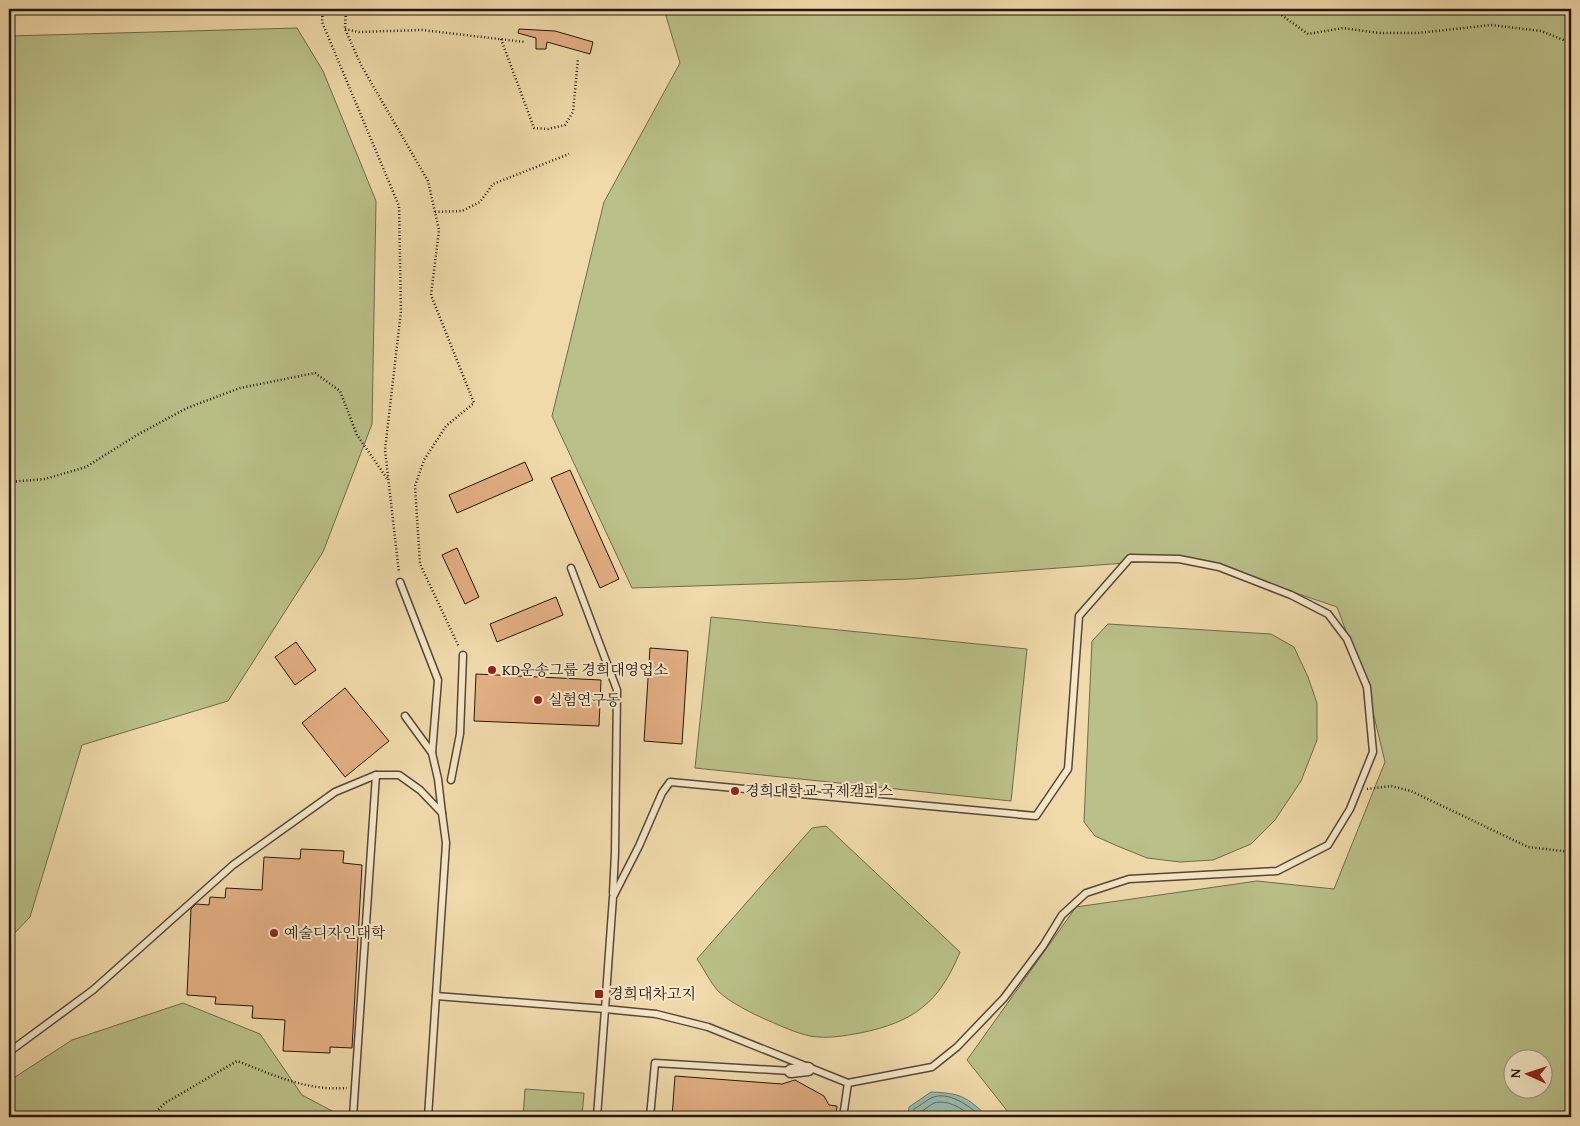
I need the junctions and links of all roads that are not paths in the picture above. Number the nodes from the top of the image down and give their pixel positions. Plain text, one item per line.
1 (571, 568) dead end
2 (400, 582) road end
3 (463, 655) road end
4 (405, 716) dead end
5 (432, 753) junction
6 (376, 775) junction
7 (450, 780) dead end
8 (442, 813) junction
9 (613, 897) junction
10 (436, 996) junction
11 (605, 1009) junction
12 (9, 1052) edge
13 (808, 1069) junction
14 (791, 1071) joint
15 (848, 1083) junction
16 (353, 1117) edge
17 (428, 1117) edge
18 (597, 1117) edge
19 (650, 1117) edge
20 (843, 1117) edge

1 - 9 lane
2 - 5 lane
3 - 7 lane
4 - 5 lane
5 - 8 lane
6 - 8 lane
6 - 12 lane
6 - 16 lane
8 - 10 lane
9 - 11 lane
9 - 15 lane
10 - 11 lane
10 - 17 lane
11 - 13 lane
11 - 18 lane
13 - 14 street
13 - 15 lane
14 - 19 lane
15 - 20 lane

